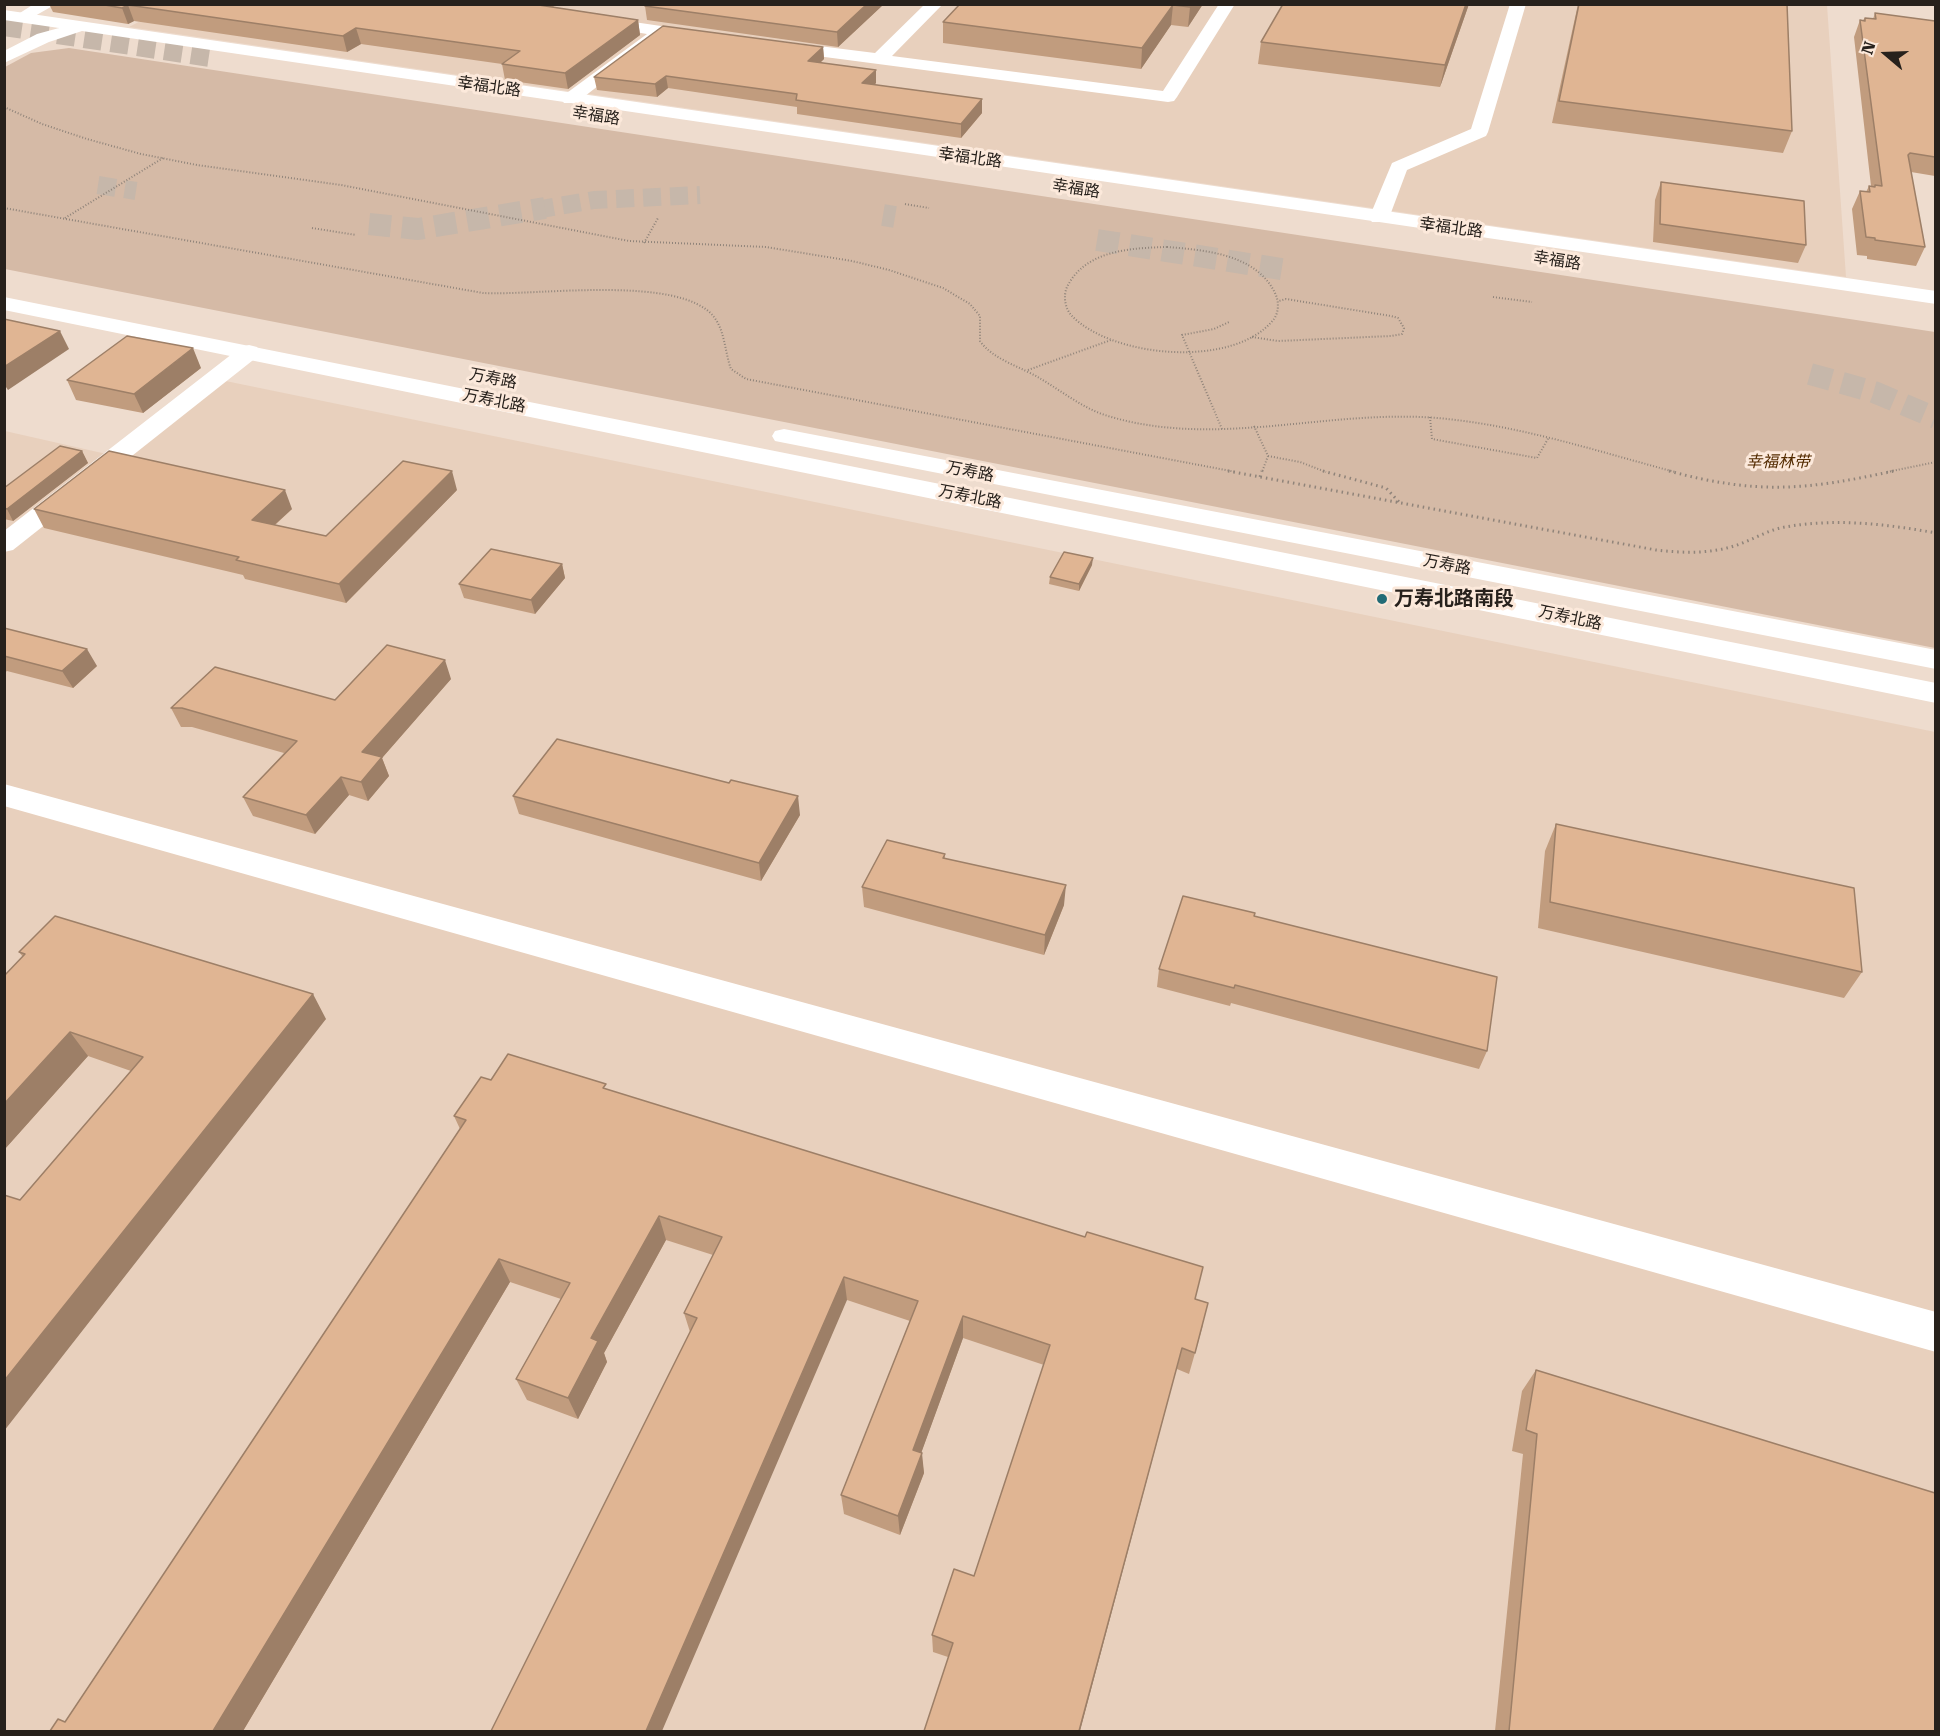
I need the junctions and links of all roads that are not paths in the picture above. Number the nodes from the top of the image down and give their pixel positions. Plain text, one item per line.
1 (48, 4) edge
2 (608, 4) edge
3 (934, 4) edge
4 (1227, 4) edge
5 (1518, 4) edge
6 (10, 18) edge
7 (90, 27) junction
8 (4, 32) edge
9 (764, 44) edge
10 (4, 58) edge
11 (217, 59) tunnel mouth
12 (879, 59) junction
13 (570, 99) junction
14 (1379, 218) junction
15 (4, 284) edge
16 (1758, 292) dead end
17 (1935, 298) edge
18 (4, 303) edge
19 (249, 352) junction
20 (4, 544) edge
21 (1935, 660) edge
22 (1935, 693) edge
23 (4, 795) edge
24 (1935, 1332) edge

1 - 6 main road
2 - 13 main road
3 - 12 main road
4 - 12 main road
5 - 14 main road
6 - 7 main road, 幸福北路
6 - 8 main road
7 - 10 main road
7 - 13 main road, 幸福北路
9 - 12 main road
11 - 16 main road, 幸福路
13 - 14 main road, 幸福北路
14 - 17 main road, 幸福北路
15 - 21 main road, 万寿路
18 - 19 main road, 万寿北路
19 - 20 main road
19 - 22 main road, 万寿北路
23 - 24 main road

